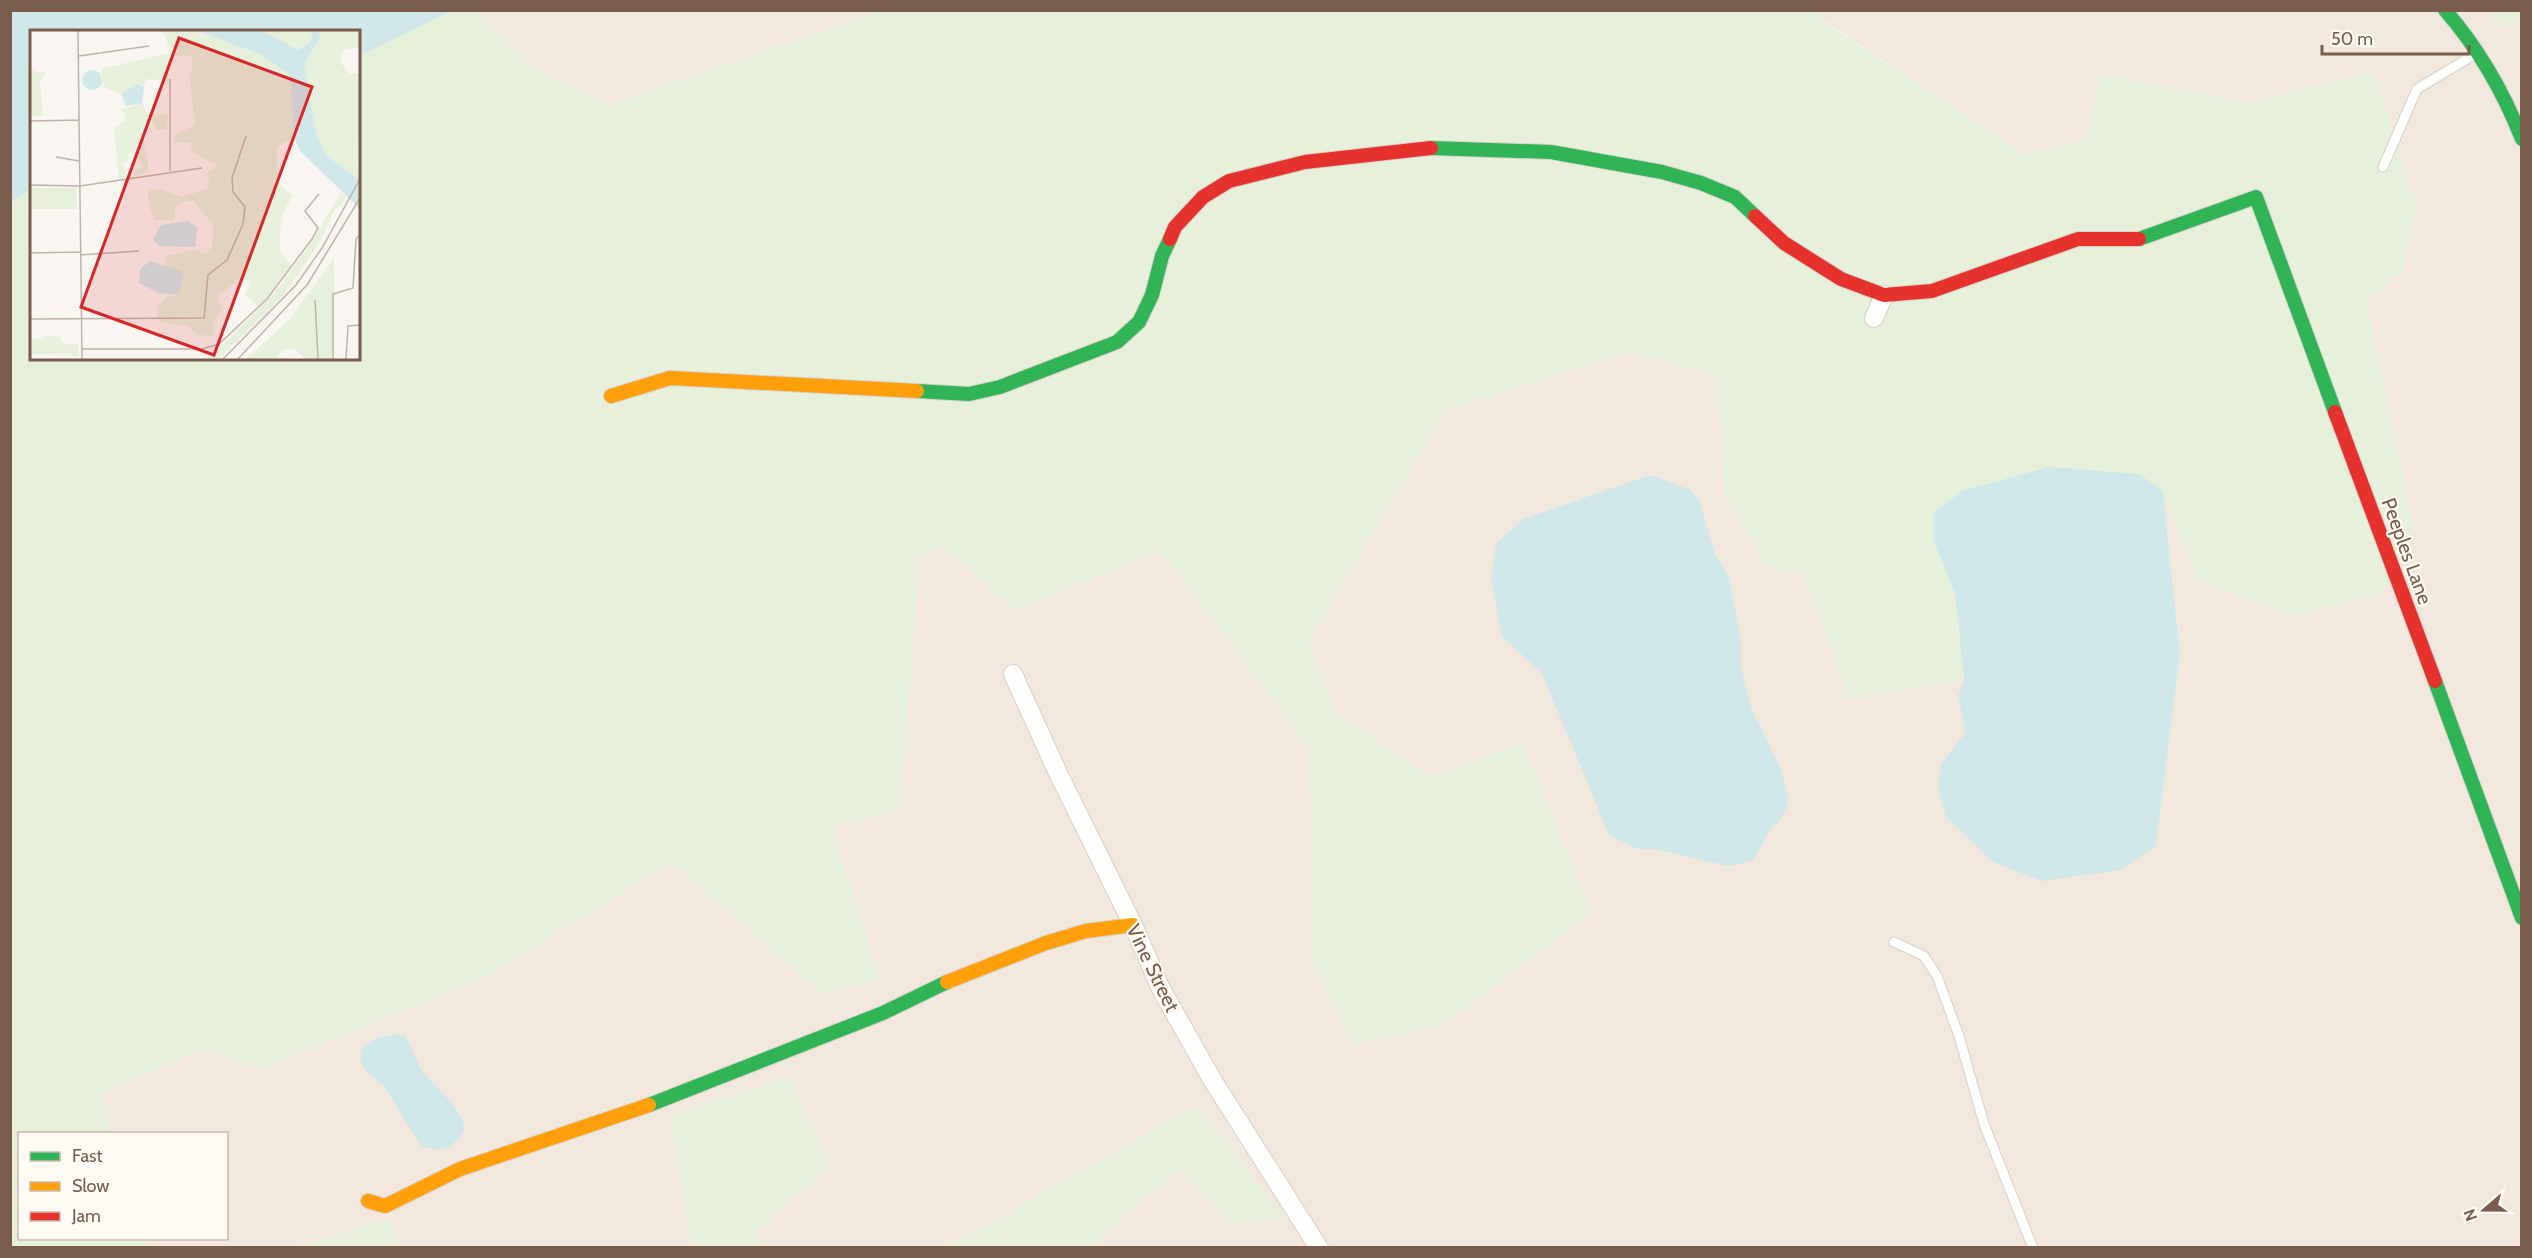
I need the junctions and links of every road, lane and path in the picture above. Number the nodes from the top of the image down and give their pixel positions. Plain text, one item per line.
1 (2445, 10) edge
2 (2479, 52) junction
3 (2522, 139) edge
4 (2384, 167) dead end
5 (1884, 295) junction
6 (1874, 318) dead end
7 (611, 396) dead end
8 (1013, 674) dead end
9 (2522, 918) edge
10 (1133, 925) junction
11 (1894, 942) dead end
12 (368, 1201) dead end
13 (1319, 1248) edge
14 (2033, 1248) edge

1 - 2 street
2 - 3 street
2 - 4 lane
5 - 6 street
5 - 7 street
5 - 9 street, Peeples Lane
8 - 10 street, Vine Street
10 - 12 street
10 - 13 street, Vine Street
11 - 14 lane

